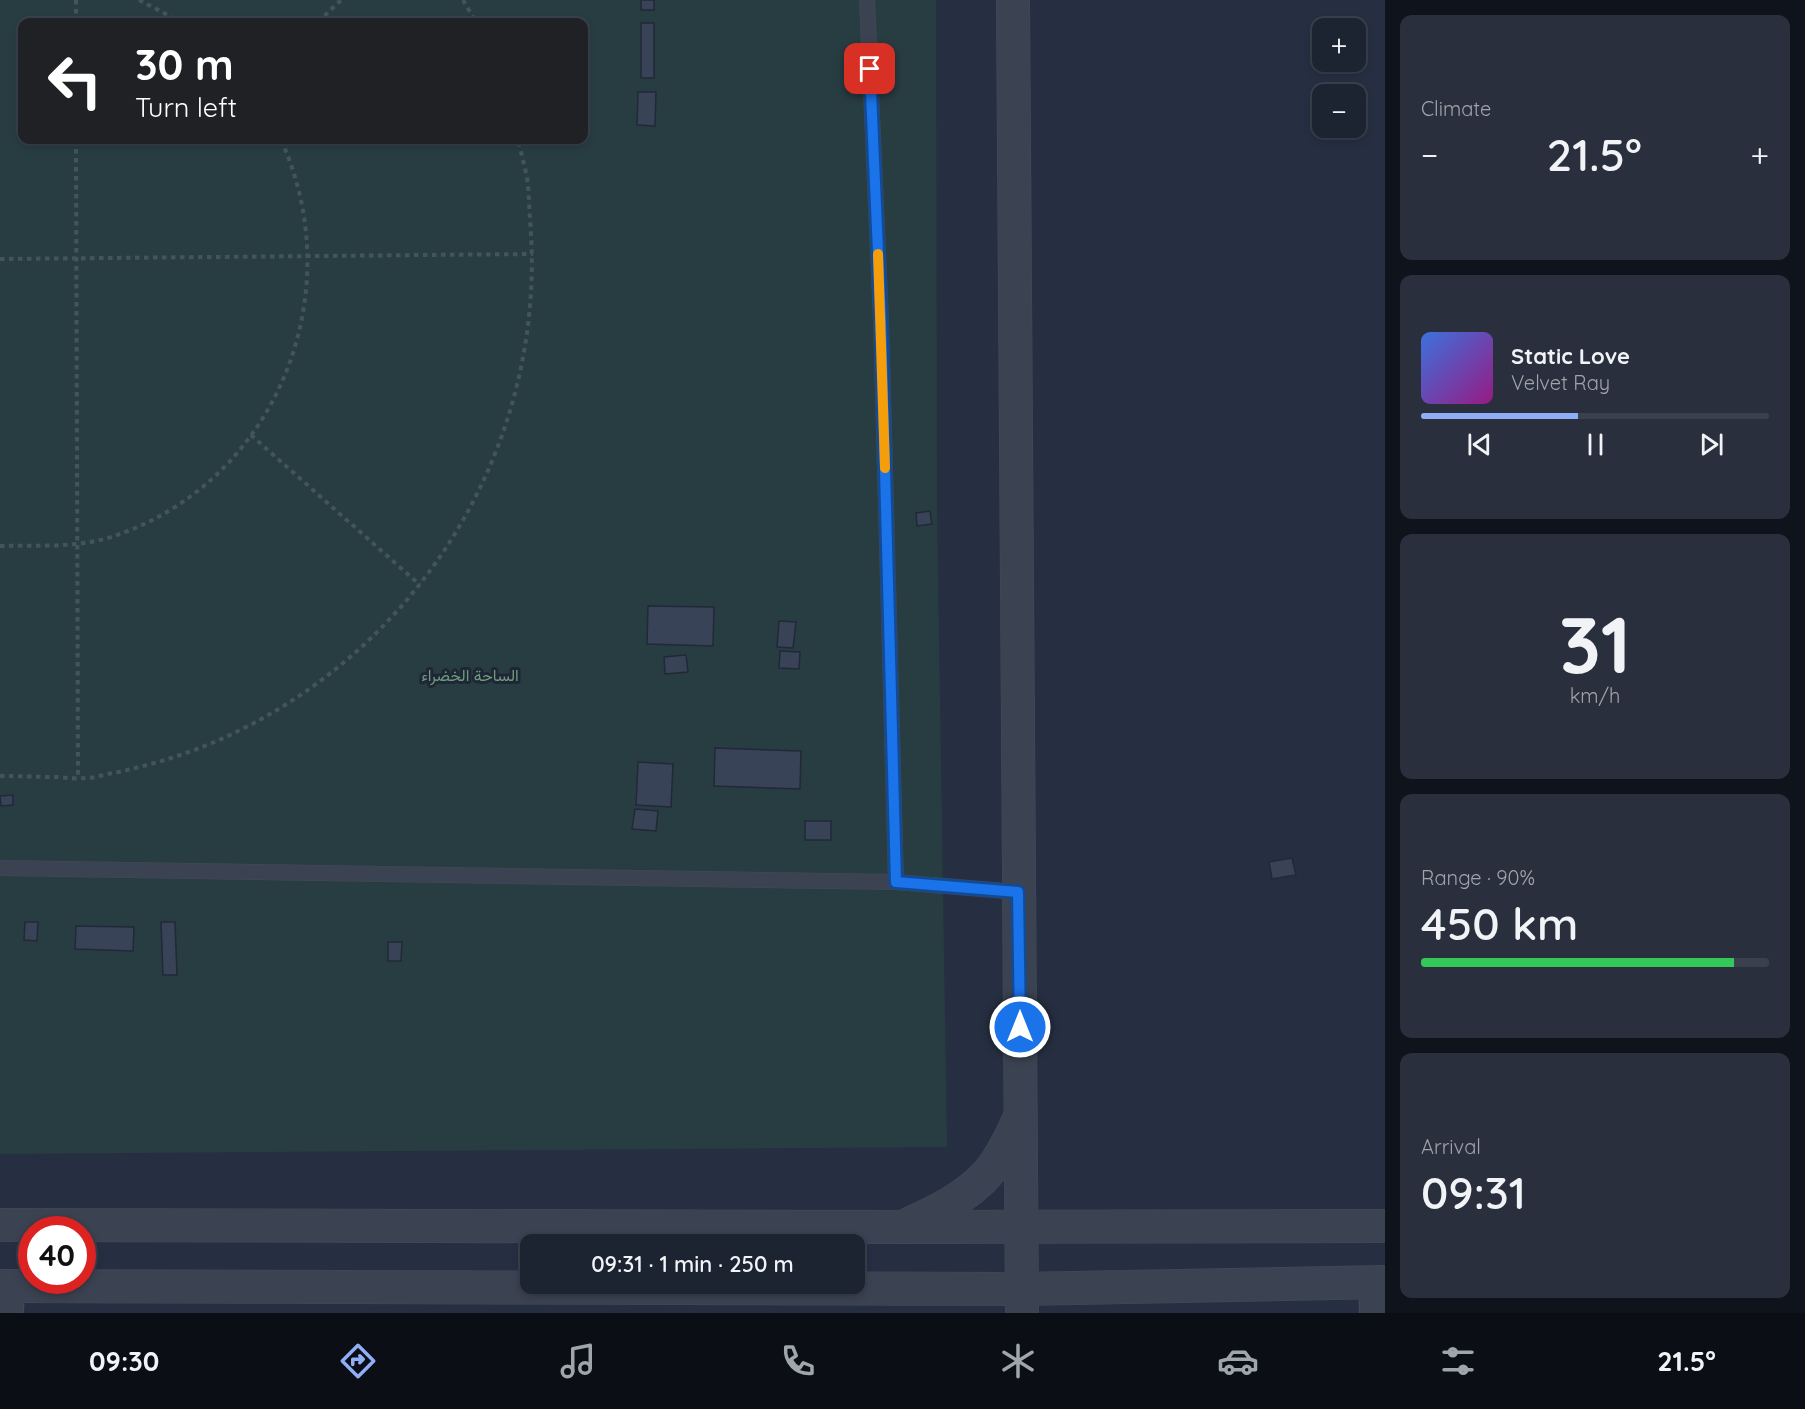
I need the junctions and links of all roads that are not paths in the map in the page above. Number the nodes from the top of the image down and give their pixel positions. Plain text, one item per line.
1 (867, 0) edge
2 (1013, 0) edge
3 (0, 868) edge
4 (896, 882) junction
5 (1018, 892) junction
6 (1020, 1116) junction
7 (0, 1225) edge
8 (1385, 1226) edge
9 (904, 1227) junction
10 (1021, 1227) junction
11 (1378, 1292) edge
12 (5, 1295) edge
13 (1021, 1301) edge

1 - 4 lane
2 - 5 street
3 - 4 lane
4 - 5 lane
5 - 6 street
6 - 9 street
6 - 10 street
7 - 9 street
8 - 10 street
9 - 10 street
10 - 13 street
11 - 13 street
12 - 13 street

